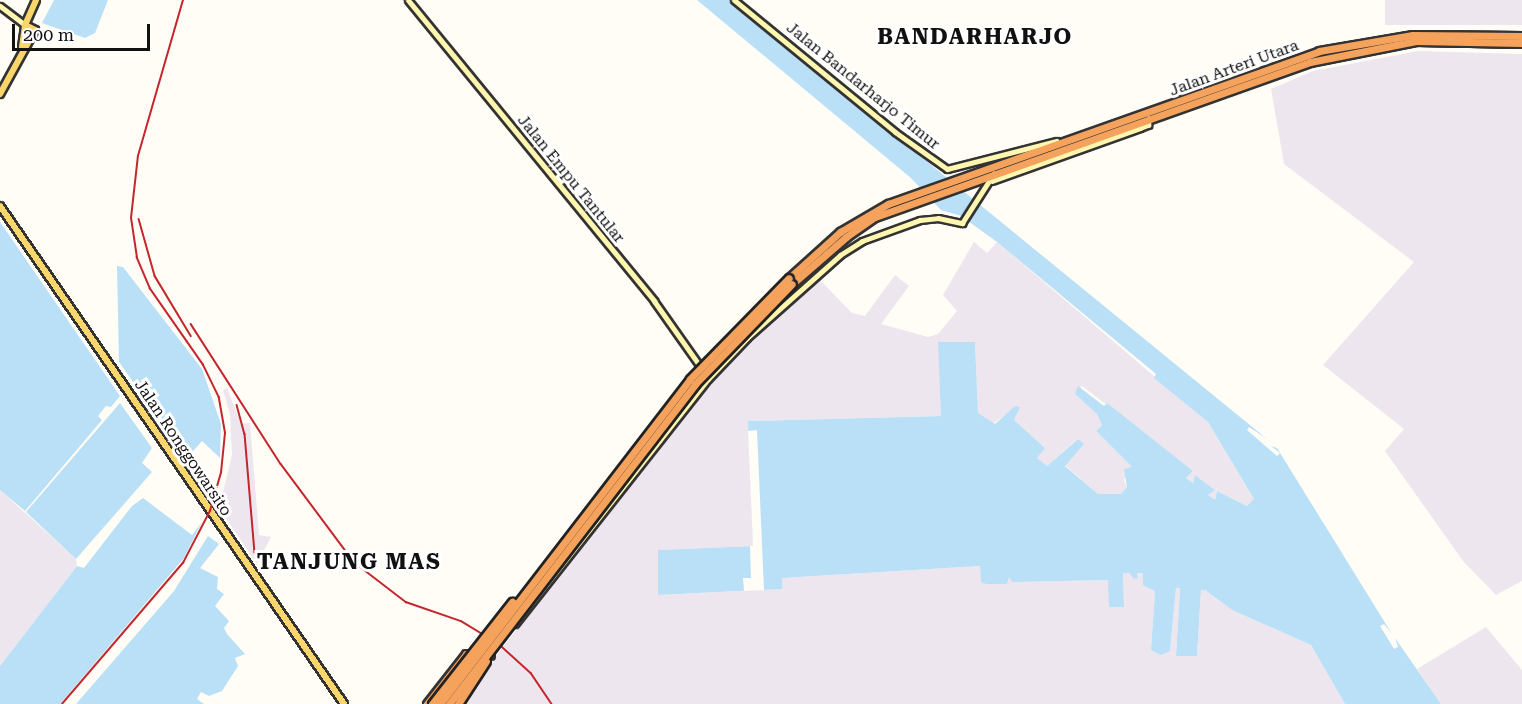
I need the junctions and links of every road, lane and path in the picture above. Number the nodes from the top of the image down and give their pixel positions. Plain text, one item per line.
1 (36, 0) edge
2 (408, 0) edge
3 (734, 0) edge
4 (0, 6) edge
5 (30, 27) junction
6 (1522, 36) edge
7 (1522, 43) edge
8 (22, 50) junction
9 (0, 94) edge
10 (1148, 117) junction
11 (1005, 160) junction
12 (993, 174) junction
13 (0, 206) edge
14 (790, 281) junction
15 (708, 379) junction
16 (561, 546) junction
17 (496, 643) junction
18 (490, 655) junction
19 (344, 704) edge
20 (427, 704) edge
21 (432, 704) edge
22 (440, 704) edge
23 (449, 704) edge
24 (456, 704) edge

1 - 5 main road
2 - 15 street, Jalan Empu Tantular
3 - 11 street, Jalan Bandarharjo Timur
4 - 5 street
5 - 8 main road
5 - 8 main road
6 - 10 highway, Jalan Arteri Utara
7 - 10 highway, Jalan Arteri Utara
8 - 9 main road
10 - 11 highway, Jalan Arteri Utara
10 - 12 highway, Jalan Arteri Utara
10 - 12 street
11 - 12 highway, Jalan Arteri Utara
12 - 14 highway, Jalan Arteri Utara
12 - 15 street
13 - 19 main road, Jalan Ronggowarsito
14 - 16 highway, bridge
14 - 17 highway, bridge
15 - 18 street
16 - 21 highway, bridge
16 - 22 highway, bridge
17 - 23 highway, bridge
17 - 24 highway, bridge
18 - 20 highway
18 - 24 street

